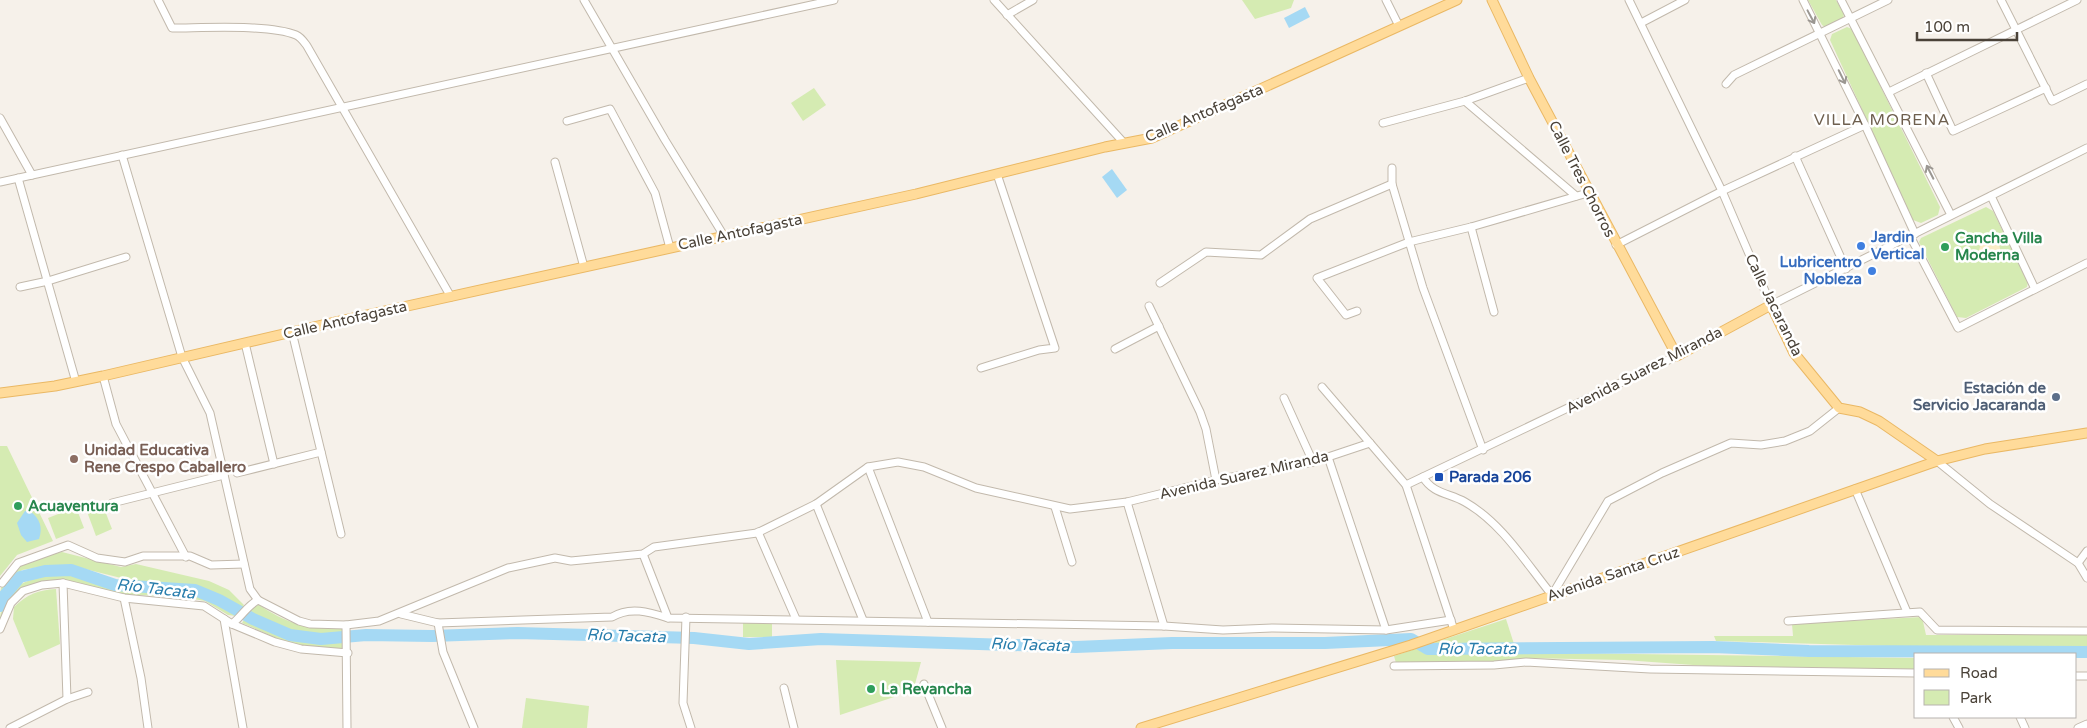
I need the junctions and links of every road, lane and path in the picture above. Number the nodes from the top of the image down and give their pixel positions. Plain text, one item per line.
1 (158, 0) edge
2 (584, 0) edge
3 (834, 0) edge
4 (994, 0) edge
5 (1033, 0) edge
6 (1386, 0) edge
7 (1457, 0) edge
8 (1492, 0) edge
9 (1629, 0) edge
10 (1685, 0) edge
11 (1802, 0) edge
12 (1841, 0) edge
13 (1888, 0) edge
14 (2001, 0) edge
15 (2077, 0) edge
16 (1007, 15) junction
17 (1851, 18) junction
18 (1640, 23) junction
19 (1399, 26) junction
20 (2015, 29) junction
21 (1820, 34) junction
22 (611, 48) junction
23 (1926, 74) junction
24 (1529, 78) junction
25 (1726, 84) dead end
26 (2087, 84) edge
27 (2046, 88) junction
28 (1889, 92) junction
29 (1465, 101) junction
30 (341, 108) junction
31 (0, 118) edge
32 (568, 122) dead end
33 (1383, 123) dead end
34 (1865, 125) junction
35 (1124, 143) junction
36 (2087, 148) edge
37 (122, 155) junction
38 (1795, 156) junction
39 (555, 162) dead end
40 (1392, 168) dead end
41 (997, 174) junction
42 (32, 175) junction
43 (18, 178) junction
44 (0, 182) edge
45 (1392, 184) junction
46 (1722, 191) junction
47 (1591, 192) junction
48 (1576, 196) junction
49 (1991, 196) junction
50 (1952, 215) junction
51 (1471, 227) junction
52 (1913, 235) junction
53 (724, 236) junction
54 (1409, 242) junction
55 (1616, 245) junction
56 (670, 248) junction
57 (126, 257) dead end
58 (2087, 263) edge
59 (584, 267) junction
60 (1846, 269) junction
61 (48, 281) junction
62 (1160, 282) dead end
63 (20, 287) dead end
64 (2035, 289) junction
65 (451, 297) junction
66 (1771, 305) junction
67 (1149, 306) dead end
68 (1357, 311) dead end
69 (1494, 312) dead end
70 (1159, 326) junction
71 (292, 332) junction
72 (245, 343) junction
73 (1115, 349) dead end
74 (1676, 356) junction
75 (182, 357) junction
76 (981, 368) dead end
77 (103, 376) junction
78 (76, 382) junction
79 (1322, 387) dead end
80 (0, 392) edge
81 (1284, 398) dead end
82 (1839, 408) junction
83 (2087, 433) edge
84 (1370, 443) junction
85 (1483, 450) junction
86 (321, 452) junction
87 (1328, 457) junction
88 (1937, 460) junction
89 (1313, 462) junction
90 (274, 464) junction
91 (868, 467) junction
92 (237, 473) dead end
93 (224, 475) junction
94 (1424, 477) junction
95 (1216, 480) junction
96 (1406, 485) junction
97 (1855, 489) junction
98 (152, 493) junction
99 (1127, 502) junction
100 (112, 503) dead end
101 (816, 504) junction
102 (1055, 507) junction
103 (758, 532) junction
104 (340, 534) dead end
105 (2087, 551) edge
106 (642, 554) junction
107 (186, 557) junction
108 (1072, 562) dead end
109 (2078, 563) junction
110 (244, 564) junction
111 (2087, 578) edge
112 (2, 583) dead end
113 (63, 583) junction
114 (1552, 595) junction
115 (124, 598) junction
116 (258, 600) junction
117 (1907, 612) junction
118 (401, 614) junction
119 (686, 617) junction
120 (668, 618) junction
121 (224, 619) junction
122 (796, 619) junction
123 (863, 620) junction
124 (1451, 620) junction
125 (1788, 621) dead end
126 (928, 622) junction
127 (438, 623) junction
128 (232, 624) junction
129 (1164, 626) junction
130 (346, 628) junction
131 (0, 629) edge
132 (1386, 630) junction
133 (1454, 630) junction
134 (2087, 631) edge
135 (348, 653) junction
136 (1394, 666) dead end
137 (1914, 673) edge
138 (924, 684) dead end
139 (784, 688) dead end
140 (88, 692) dead end
141 (67, 699) junction
142 (2087, 724) edge
143 (10, 728) edge
144 (148, 728) edge
145 (244, 728) edge
146 (347, 728) edge
147 (474, 728) edge
148 (691, 728) edge
149 (794, 728) edge
150 (942, 728) edge
151 (1141, 728) edge
152 (2078, 728) edge

1 - 30 street
2 - 22 street
3 - 22 street
4 - 16 street
5 - 16 street
6 - 19 street
7 - 19 main road, Calle Antofagasta
8 - 24 main road, Calle Tres Chorros
9 - 18 street, Calle Jacaranda
10 - 18 street
11 -> 21 street
12 - 17 street
13 - 17 street
14 - 20 street
15 - 20 street
16 - 35 street
17 - 21 street
17 - 28 street
18 - 46 street, Calle Jacaranda
19 - 35 main road, Calle Antofagasta
20 - 23 street
20 - 27 street
21 - 25 street
21 -> 34 street
22 - 30 street
22 - 53 street
23 - 27 street
23 - 28 street
24 - 29 street
24 - 47 main road, Calle Tres Chorros
26 - 27 street
50 -> 28 street
29 - 33 street
29 - 48 street
30 - 37 street
30 - 65 street
31 - 42 street
32 - 56 street
34 - 38 street
34 - 52 street
35 - 41 main road, Calle Antofagasta
36 - 49 street, Avenida Suarez Miranda
37 - 42 street
37 - 75 street
38 - 46 street
38 - 60 street
39 - 59 street
40 - 45 street
41 - 53 main road, Calle Antofagasta
41 - 76 street
42 - 43 street
43 - 44 street
43 - 61 street
45 - 54 street
45 - 62 street
46 - 55 street
46 - 66 street, Calle Jacaranda
47 - 48 street
47 - 55 main road, Calle Tres Chorros
48 - 51 street
49 - 50 street, Avenida Suarez Miranda
49 - 64 street
50 - 52 street, Avenida Suarez Miranda
51 - 54 street
51 - 69 street
52 - 60 street, Avenida Suarez Miranda
52 - 64 street
53 - 56 main road, Calle Antofagasta
54 - 68 street
54 - 85 street
55 - 74 main road, Calle Tres Chorros
56 - 59 main road, Calle Antofagasta
57 - 61 street
58 - 64 street
59 - 65 main road, Calle Antofagasta
60 - 66 street, Avenida Suarez Miranda
61 - 63 street
61 - 78 street
65 - 71 main road, Calle Antofagasta
66 - 74 main road, Avenida Suarez Miranda
66 - 82 main road, Calle Jacaranda
67 - 70 street
70 - 73 street
70 - 95 street
71 - 72 main road, Calle Antofagasta
71 - 86 street
72 - 75 main road, Calle Antofagasta
72 - 90 street
74 - 85 street, Avenida Suarez Miranda
75 - 77 main road, Calle Antofagasta
75 - 93 street
77 - 78 main road, Calle Antofagasta
77 - 98 street
78 - 80 main road, Calle Antofagasta
79 - 84 street
81 - 89 street
82 - 88 main road
82 - 114 street
83 - 88 main road, Avenida Santa Cruz
84 - 87 street, Avenida Suarez Miranda
84 - 96 street
85 - 94 street, Avenida Suarez Miranda
86 - 90 street
86 - 104 street
87 - 89 street, Avenida Suarez Miranda
87 - 132 street
88 - 97 main road, Avenida Santa Cruz
88 - 109 street
89 - 95 street, Avenida Suarez Miranda
90 - 92 street
91 - 101 street, Avenida Suarez Miranda
91 - 102 street, Avenida Suarez Miranda
91 - 126 street
93 - 98 street
93 - 110 street
94 - 96 street, Avenida Suarez Miranda
94 - 114 street
95 - 99 street, Avenida Suarez Miranda
96 - 124 street
97 - 114 main road, Avenida Santa Cruz
97 - 117 street
98 - 100 street
98 - 107 street
99 - 102 street, Avenida Suarez Miranda
99 - 129 street
101 - 103 street, Avenida Suarez Miranda
101 - 123 street
102 - 108 street
103 - 106 street, Avenida Suarez Miranda
103 - 122 street
105 - 109 street
106 - 118 street, Avenida Suarez Miranda
106 - 120 street
107 - 110 street
107 - 112 street
109 - 111 street
110 - 116 street
113 - 115 street
113 - 131 street
113 - 141 street
114 - 133 main road, Avenida Santa Cruz
115 - 121 street
115 - 144 street
116 - 128 street
116 - 130 street, Avenida Suarez Miranda
117 - 125 street
117 - 134 street
118 - 127 street
118 - 130 street, Avenida Suarez Miranda
119 - 120 street
119 - 122 street
119 - 148 street
120 - 127 street
121 - 128 street
121 - 145 street
122 - 123 street
123 - 126 street
124 - 132 street
124 - 133 street
126 - 129 street
127 - 147 street
128 - 135 street
129 - 132 street
130 - 135 street
133 - 151 main road, Avenida Santa Cruz
135 - 146 street
136 - 137 street
138 - 150 street
139 - 149 street
140 - 141 street
141 - 143 street
142 - 152 street

